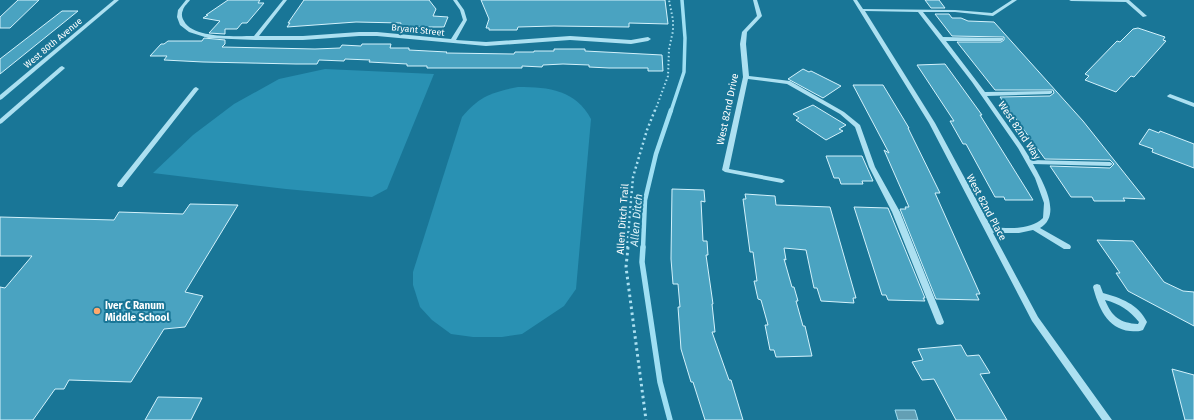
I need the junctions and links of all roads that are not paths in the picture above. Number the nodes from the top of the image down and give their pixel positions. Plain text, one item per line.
1 (117, 0) edge
2 (188, 0) edge
3 (285, 0) edge
4 (455, 0) edge
5 (755, 0) edge
6 (855, 0) edge
7 (1015, 0) edge
8 (1072, 0) edge
9 (861, 10) junction
10 (919, 10) junction
11 (1144, 16) dead end
12 (255, 38) junction
13 (648, 39) dead end
14 (940, 39) junction
15 (1001, 39) dead end
16 (453, 42) junction
17 (62, 68) dead end
18 (746, 77) junction
19 (196, 89) dead end
20 (1050, 92) dead end
21 (983, 94) junction
22 (1170, 96) dead end
23 (0, 98) edge
24 (1194, 105) edge
25 (0, 122) edge
26 (1030, 162) junction
27 (1110, 164) dead end
28 (782, 181) dead end
29 (120, 185) dead end
30 (1034, 228) junction
31 (988, 230) junction
32 (1067, 247) dead end
33 (1097, 287) dead end
34 (1100, 296) junction
35 (940, 322) dead end
36 (1107, 420) edge

1 - 23 street, West 80th Avenue
2 - 12 street, Bryant Street
3 - 12 street
4 - 16 street
5 - 18 street, West 82nd Drive
6 - 9 street, West 82nd Place
7 - 10 street
8 - 11 street
9 - 10 street
9 - 31 street, West 82nd Place
10 - 14 street, West 82nd Way
12 - 16 street, Bryant Street
13 - 16 street, Bryant Street
14 - 15 street
14 - 21 street, West 82nd Way
17 - 25 street
18 - 28 street, West 82nd Drive
18 - 35 street
19 - 29 street
20 - 21 street
21 - 26 street, West 82nd Way
22 - 24 street
26 - 27 street
26 - 30 street, West 82nd Way
30 - 31 street
30 - 32 street
31 - 36 street, West 82nd Place
33 - 34 street
34 - 34 street

